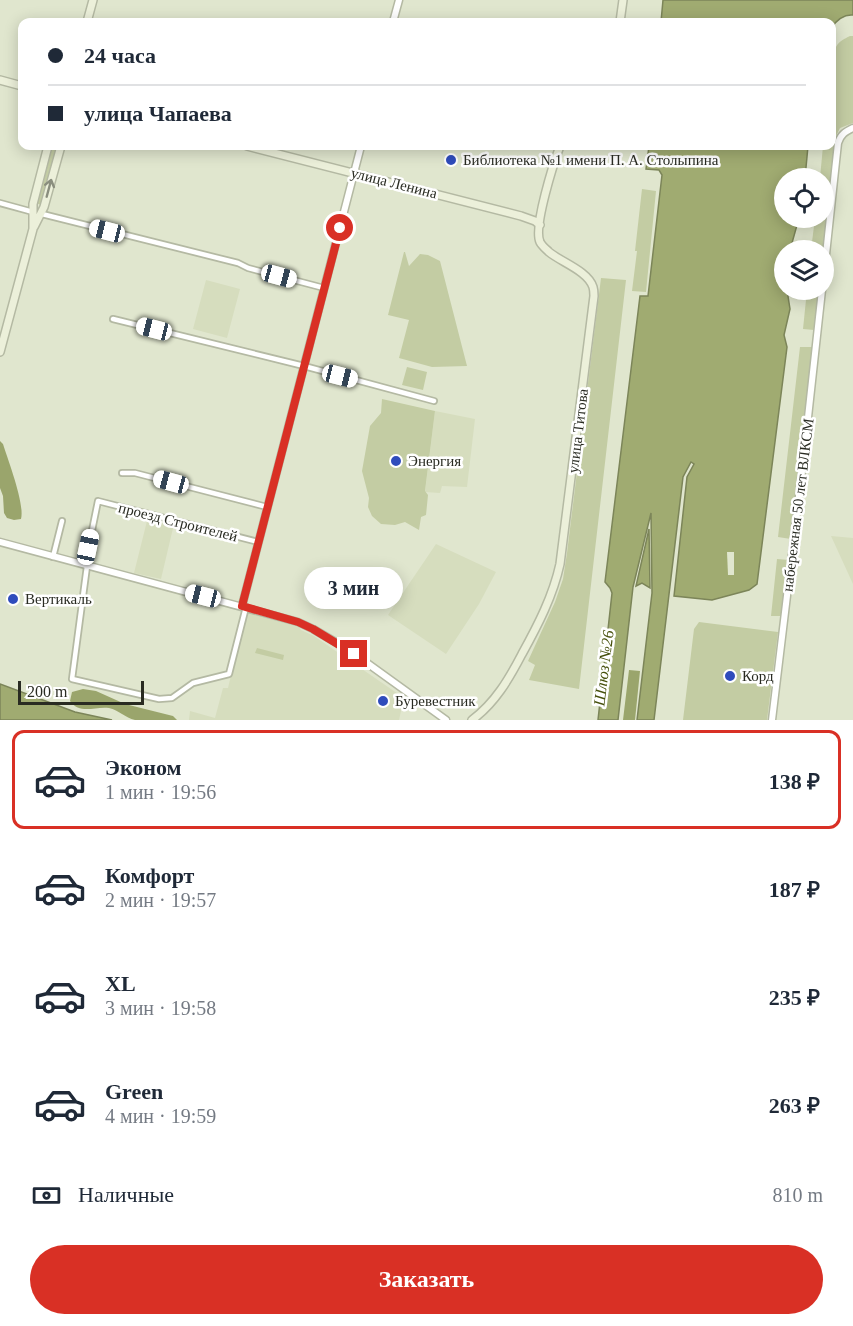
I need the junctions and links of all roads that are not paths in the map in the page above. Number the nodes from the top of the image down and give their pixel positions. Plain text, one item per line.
1 (93, 0) edge
2 (399, 0) edge
3 (623, 0) edge
4 (88, 18) edge
5 (394, 18) edge
6 (621, 18) edge
7 (0, 80) edge
8 (18, 85) edge
9 (853, 128) edge
10 (47, 150) edge
11 (60, 150) edge
12 (263, 150) edge
13 (360, 150) edge
14 (559, 150) edge
15 (354, 174) junction
16 (0, 203) edge
17 (33, 212) junction
18 (42, 214) junction
19 (540, 225) junction
20 (33, 229) junction
21 (828, 240) edge
22 (324, 288) junction
23 (821, 300) edge
24 (113, 319) dead end
25 (0, 352) edge
26 (304, 366) junction
27 (434, 401) dead end
28 (122, 473) dead end
29 (267, 507) junction
30 (62, 520) dead end
31 (0, 542) edge
32 (258, 542) junction
33 (53, 557) junction
34 (86, 566) junction
35 (244, 607) junction
36 (432, 709) junction
37 (436, 720) edge
38 (446, 720) edge
39 (472, 720) edge
40 (772, 720) edge

1 - 4 main road
2 - 5 street
3 - 6 main road
7 - 8 main road
9 - 21 street
10 - 17 main road
18 -> 11 main road
12 - 15 main road, улица Ленина
13 - 15 street
14 - 19 main road, улица Титова
15 - 19 main road, улица Ленина
15 - 22 street
16 - 17 street
17 - 18 main road
17 - 20 main road
18 - 20 main road
18 - 22 street
19 - 39 main road, улица Титова
20 - 25 main road
22 - 26 street
23 - 40 street, набережная 50 лет ВЛКСМ
24 - 26 street
26 - 27 street
26 - 29 street
28 - 29 street
29 - 32 street
30 - 33 street
31 - 33 street
32 - 34 street, проезд Строителей
32 - 35 street
33 - 34 street
34 - 35 street
34 - 35 street
35 - 36 street
36 - 37 street
36 - 38 street

